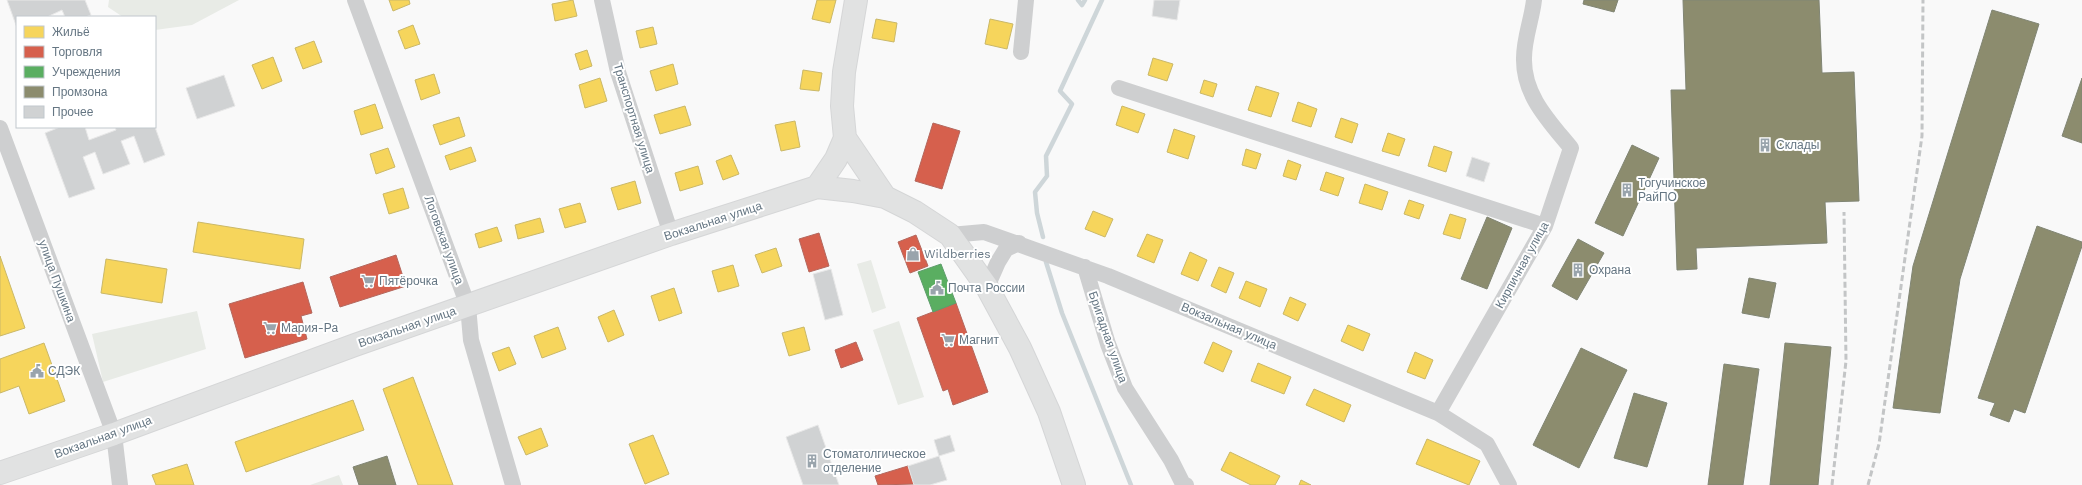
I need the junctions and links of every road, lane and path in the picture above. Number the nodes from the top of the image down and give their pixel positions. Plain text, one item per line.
1 (355, 0) edge
2 (602, 0) edge
3 (856, 0) edge
4 (1026, 0) edge
5 (1534, 0) edge
6 (1021, 52) dead end
7 (1119, 88) dead end
8 (0, 128) edge
9 (845, 138) junction
10 (817, 187) junction
11 (885, 197) junction
12 (1545, 226) junction
13 (670, 234) junction
14 (950, 235) junction
15 (1019, 243) junction
16 (1085, 267) junction
17 (987, 287) junction
18 (468, 306) junction
19 (1438, 413) junction
20 (114, 434) junction
21 (0, 473) edge
22 (120, 485) edge
23 (513, 485) edge
24 (1074, 485) edge
25 (1186, 485) edge
26 (1509, 485) edge

1 - 18 street, Логовская улица
2 - 13 street, Транспортная улица
3 - 9 main road
4 - 6 street
5 - 12 street, Кирпичная улица
7 - 12 street
8 - 20 street, улица Пушкина
9 - 10 main road
9 - 11 main road
10 - 11 main road
10 - 13 main road, Вокзальная улица
11 - 14 main road
12 - 19 street, Кирпичная улица
13 - 18 main road, Вокзальная улица
14 - 15 street, Вокзальная улица
14 - 17 main road
15 - 16 street, Вокзальная улица
15 - 17 street
16 - 19 street, Вокзальная улица
16 - 25 street, Бригадная улица
17 - 24 main road
18 - 20 main road, Вокзальная улица
18 - 23 street, Логовская улица
19 - 26 street, Вокзальная улица
20 - 21 main road, Вокзальная улица
20 - 22 street, улица Пушкина

